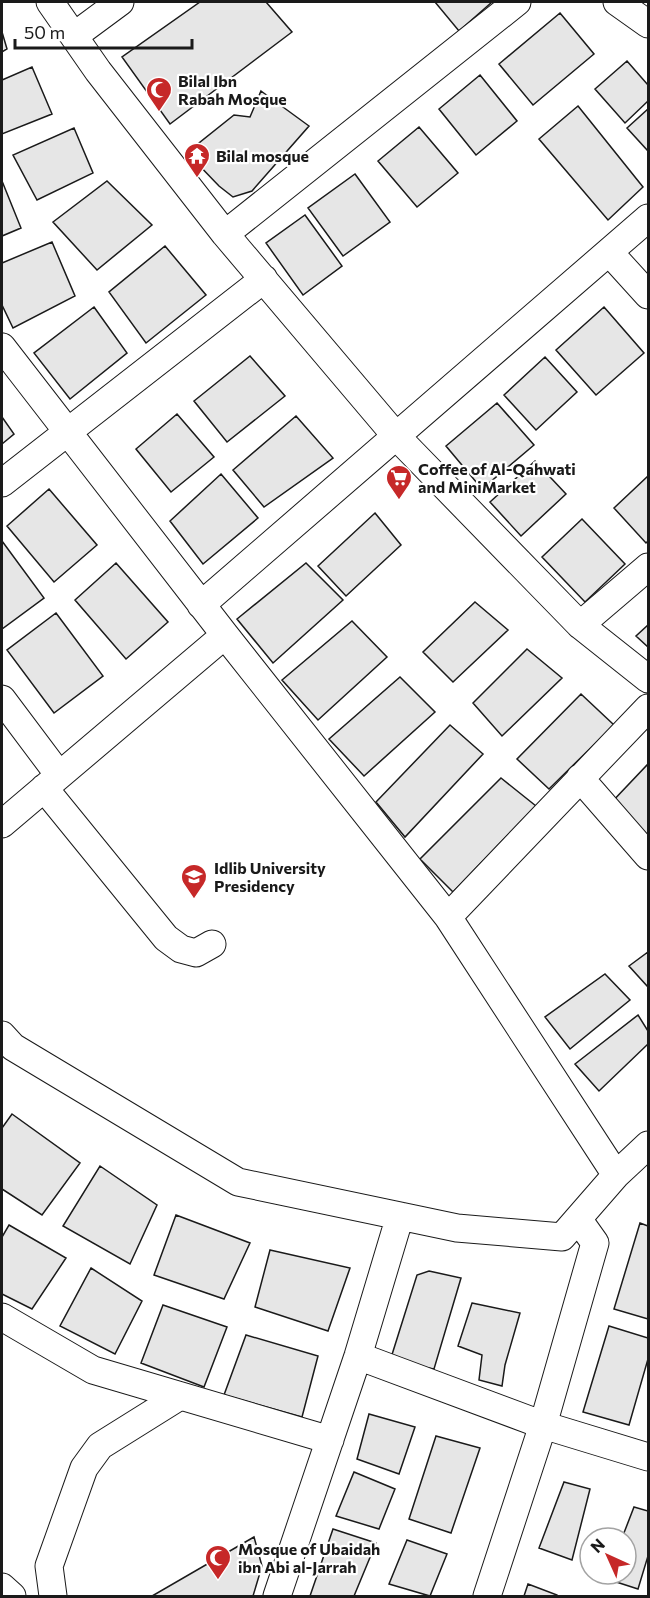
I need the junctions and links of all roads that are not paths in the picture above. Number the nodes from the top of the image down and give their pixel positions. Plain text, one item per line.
1 (50, 2) edge
2 (120, 2) edge
3 (517, 2) edge
4 (74, 36) junction
5 (648, 218) edge
6 (225, 234) junction
7 (609, 252) junction
8 (264, 279) junction
9 (648, 295) edge
10 (2, 347) edge
11 (68, 433) junction
12 (396, 436) junction
13 (2, 483) edge
14 (648, 567) edge
15 (201, 605) junction
16 (580, 625) junction
17 (225, 635) junction
18 (648, 679) edge
19 (2, 699) edge
20 (648, 708) edge
21 (580, 778) junction
22 (52, 781) junction
23 (2, 824) edge
24 (648, 856) edge
25 (448, 917) junction
26 (212, 944) dead end
27 (2, 1035) edge
28 (648, 1145) edge
29 (616, 1175) junction
30 (399, 1216) junction
31 (578, 1219) junction
32 (2, 1317) edge
33 (358, 1356) junction
34 (180, 1396) junction
35 (543, 1425) junction
36 (330, 1440) junction
37 (648, 1457) edge
38 (2, 1587) edge
39 (12, 1596) edge
40 (53, 1596) edge
41 (277, 1596) edge
42 (486, 1596) edge

1 - 4 street
2 - 4 street
3 - 6 street
4 - 6 street
5 - 7 street
6 - 8 street
7 - 9 street
7 - 12 street
8 - 11 street
8 - 12 street
10 - 11 street
11 - 13 street
11 - 15 street
12 - 15 street
12 - 16 street
14 - 16 street
15 - 17 street
16 - 18 street
17 - 22 street
17 - 25 street
19 - 22 street
20 - 21 street
21 - 24 street
21 - 25 street
22 - 23 street
22 - 26 street
25 - 29 street
27 - 30 street
28 - 29 street
29 - 31 street
30 - 31 street
30 - 33 street
31 - 35 street
32 - 34 street
33 - 35 street
33 - 36 street
34 - 36 street
34 - 40 street
35 - 37 street
35 - 42 street
36 - 41 street
38 - 39 street

